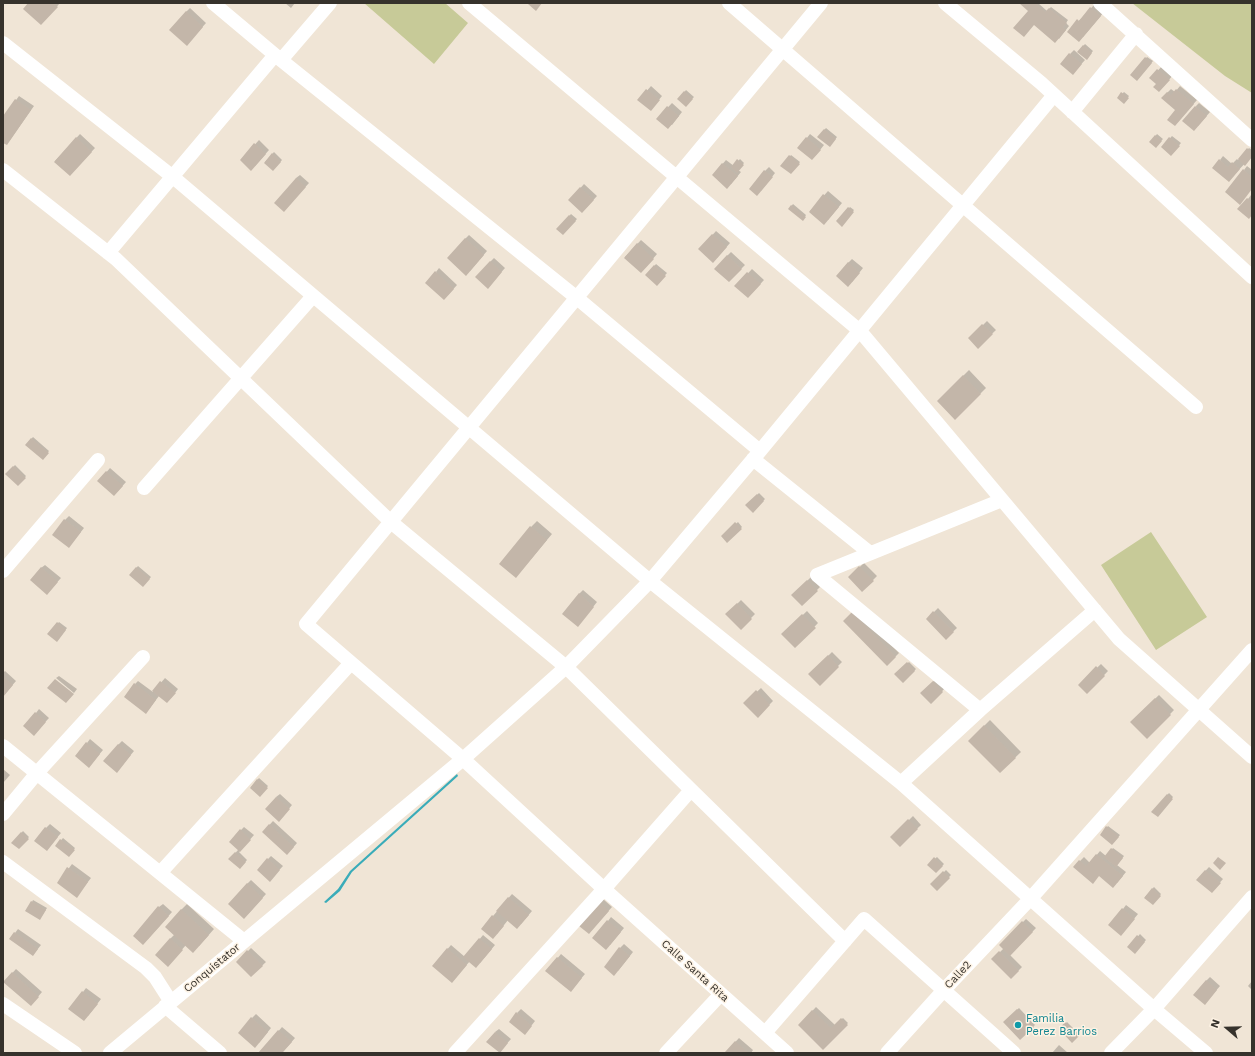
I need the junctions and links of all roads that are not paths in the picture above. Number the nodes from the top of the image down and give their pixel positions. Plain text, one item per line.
1 (212, 3) edge
2 (330, 3) edge
3 (468, 3) edge
4 (729, 3) edge
5 (821, 3) edge
6 (945, 3) edge
7 (1100, 3) edge
8 (1136, 34) junction
9 (3, 43) edge
10 (782, 49) junction
11 (278, 58) junction
12 (1054, 95) junction
13 (1072, 112) junction
14 (1252, 140) edge
15 (3, 170) edge
16 (173, 177) junction
17 (677, 177) junction
18 (963, 206) junction
19 (112, 256) junction
20 (1252, 277) edge
21 (313, 296) junction
22 (576, 298) junction
23 (860, 331) junction
24 (241, 378) junction
25 (1196, 407) dead end
26 (469, 428) junction
27 (756, 455) junction
28 (98, 460) dead end
29 (144, 488) dead end
30 (1002, 500) junction
31 (391, 522) junction
32 (870, 554) junction
33 (3, 571) edge
34 (650, 581) junction
35 (1095, 610) junction
36 (1252, 650) edge
37 (143, 657) dead end
38 (351, 663) junction
39 (566, 667) junction
40 (1198, 709) junction
41 (980, 710) junction
42 (3, 746) edge
43 (1252, 757) edge
44 (463, 759) junction
45 (37, 773) junction
46 (901, 783) junction
47 (691, 790) junction
48 (3, 814) edge
49 (3, 862) edge
50 (160, 873) junction
51 (604, 889) junction
52 (1252, 897) edge
53 (1031, 898) junction
54 (244, 941) junction
55 (845, 941) junction
56 (943, 991) junction
57 (721, 994) junction
58 (3, 1004) edge
59 (168, 1004) junction
60 (1154, 1009) junction
61 (765, 1034) junction
62 (75, 1053) edge
63 (110, 1053) edge
64 (220, 1053) edge
65 (455, 1053) edge
66 (666, 1053) edge
67 (787, 1053) edge
68 (887, 1053) edge
69 (1014, 1053) edge
70 (1111, 1053) edge
71 (1206, 1053) edge

1 - 11 street
2 - 11 street
3 - 17 street
4 - 10 street
5 - 10 street
6 - 12 street
7 - 8 street
8 - 13 street
8 - 14 street
9 - 16 street
10 - 17 street
10 - 18 street
11 - 16 street
11 - 22 street
12 - 13 street
12 - 18 street, Conquistator
13 - 20 street
15 - 19 street
16 - 19 street
16 - 21 street
17 - 22 street
17 - 23 street
18 - 23 street, Conquistator
18 - 25 street
19 - 24 street
21 - 24 street
21 - 26 street
22 - 26 street
22 - 27 street
23 - 27 street, Conquistator
23 - 30 street
24 - 29 street
24 - 31 street
26 - 31 street
26 - 34 street
27 - 32 street
27 - 34 street, Conquistator
28 - 33 street
30 - 32 street
30 - 35 street
31 - 38 street, Calle Santa Rita
31 - 39 street
32 - 41 street
34 - 39 street, Conquistator
34 - 46 street
35 - 40 street
35 - 41 street
36 - 40 street, Calle2
37 - 45 street
38 - 44 street, Calle Santa Rita
38 - 50 street
39 - 44 street, Conquistator
39 - 47 street
40 - 43 street
40 - 53 street, Calle2
41 - 46 street
42 - 45 street
44 - 51 street, Calle Santa Rita
44 - 54 street, Conquistator
45 - 48 street
45 - 50 street
46 - 53 street
47 - 51 street
47 - 55 street
49 - 59 street
50 - 54 street
51 - 57 street, Calle Santa Rita
51 - 65 street
52 - 60 street
53 - 56 street, Calle2
53 - 60 street
54 - 59 street, Conquistator
55 - 56 street
55 - 61 street
56 - 68 street, Calle2
56 - 69 street
57 - 61 street, Calle Santa Rita
57 - 66 street
58 - 62 street
59 - 63 street, Conquistator
59 - 64 street
60 - 70 street
60 - 71 street
61 - 67 street, Calle Santa Rita

